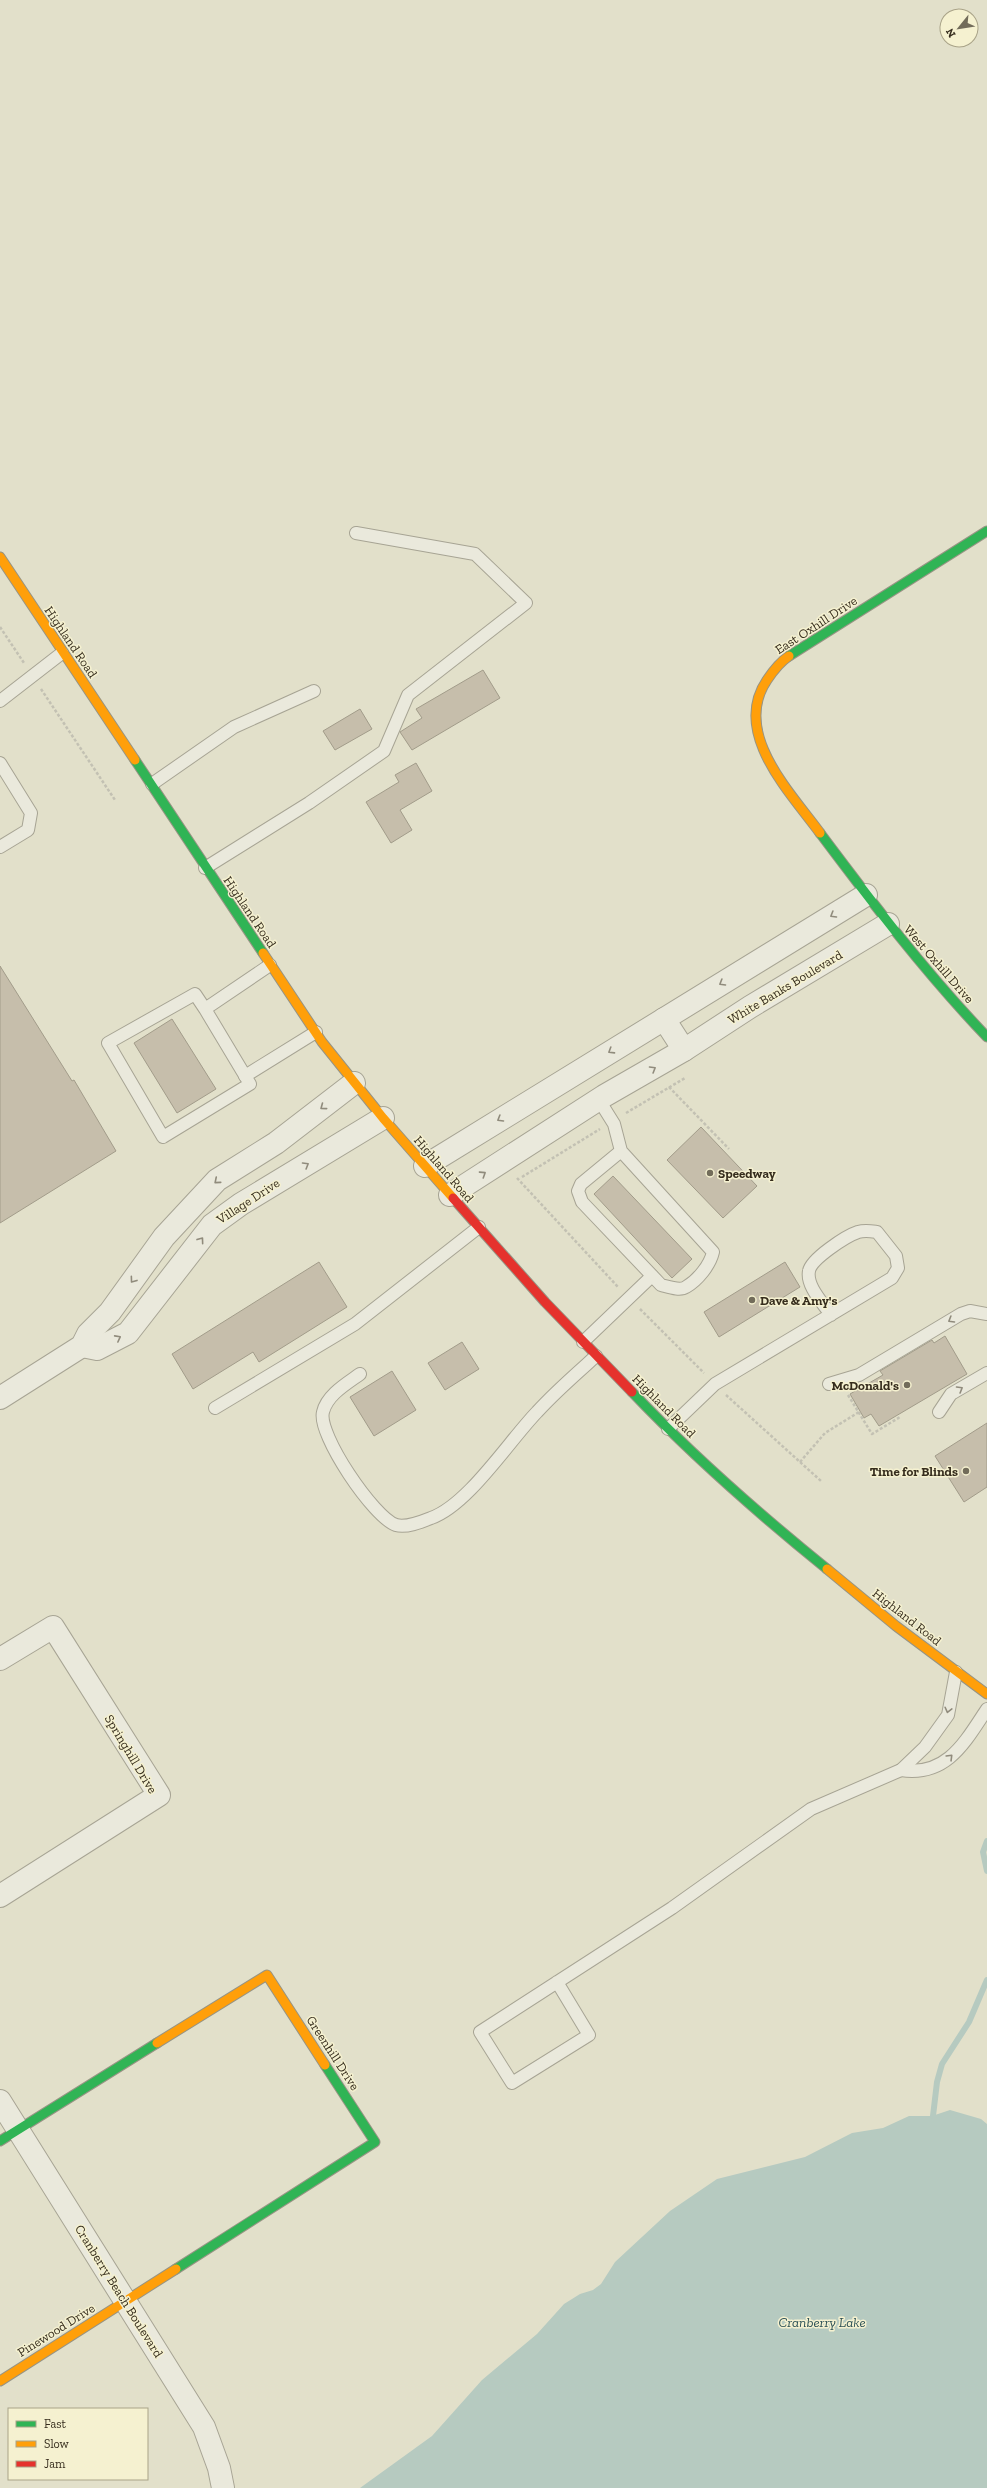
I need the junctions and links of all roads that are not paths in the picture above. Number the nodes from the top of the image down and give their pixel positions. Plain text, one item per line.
1 (987, 531) edge
2 (356, 533) dead end
3 (0, 557) edge
4 (62, 653) junction
5 (314, 691) dead end
6 (0, 700) edge
7 (0, 763) edge
8 (152, 784) junction
9 (0, 847) edge
10 (205, 868) junction
11 (866, 895) junction
12 (888, 924) junction
13 (270, 965) junction
14 (205, 1009) junction
15 (664, 1019) junction
16 (316, 1032) junction
17 (987, 1037) edge
18 (684, 1050) junction
19 (586, 1067) junction
20 (246, 1076) junction
21 (354, 1083) junction
22 (602, 1098) junction
23 (384, 1118) junction
24 (621, 1151) junction
25 (425, 1166) junction
26 (450, 1195) junction
27 (479, 1227) junction
28 (652, 1276) junction
29 (984, 1313) edge
30 (831, 1315) junction
31 (583, 1342) junction
32 (82, 1346) junction
33 (596, 1356) junction
34 (987, 1372) edge
35 (360, 1374) dead end
36 (829, 1384) dead end
37 (0, 1398) edge
38 (214, 1408) dead end
39 (939, 1412) dead end
40 (668, 1429) junction
41 (0, 1659) edge
42 (956, 1672) junction
43 (987, 1694) edge
44 (987, 1709) edge
45 (901, 1770) junction
46 (0, 1896) edge
47 (557, 1982) junction
48 (0, 2101) edge
49 (9, 2136) edge
50 (125, 2302) junction
51 (0, 2381) edge
52 (223, 2488) edge

1 - 11 main road, East Oxhill Drive
2 - 10 lane
3 - 4 main road, Highland Road
4 - 6 lane
4 - 8 main road, Highland Road
5 - 8 lane
7 - 9 lane
8 - 10 main road, Highland Road
10 - 13 main road, Highland Road
11 - 12 main road, East Oxhill Drive
11 -> 15 street
12 - 17 main road, West Oxhill Drive
12 - 18 street, White Banks Boulevard
13 - 14 lane
13 - 16 main road, Highland Road
14 - 20 lane
14 - 20 lane
15 - 18 street
15 -> 19 street
16 - 20 lane
16 - 21 main road, Highland Road
22 -> 18 street, White Banks Boulevard
19 - 22 street
19 -> 25 street
21 - 23 main road, Highland Road
21 -> 32 street
22 - 24 lane
26 -> 22 street, White Banks Boulevard
23 - 25 main road, Highland Road
32 -> 23 street, Village Drive
24 - 28 lane
24 - 28 lane
25 - 26 main road, Highland Road
26 - 27 main road, Highland Road
27 - 31 main road, Highland Road
27 - 38 lane
28 - 31 lane
29 -> 36 lane
30 - 30 lane
30 - 40 lane
31 - 33 main road, Highland Road
32 - 37 street
33 - 35 lane
33 - 40 main road, Highland Road
39 -> 34 lane
40 - 42 main road, Highland Road
41 - 46 street, Springhill Drive
42 - 43 main road, Highland Road
42 -> 45 lane
45 -> 44 lane
45 - 47 lane
47 - 47 lane
48 - 49 street, Cranberry Beach Boulevard
49 - 50 street, Cranberry Beach Boulevard
49 - 50 main road, Greenhill Drive
50 - 51 main road, Pinewood Drive
50 - 52 street, Cranberry Beach Boulevard

